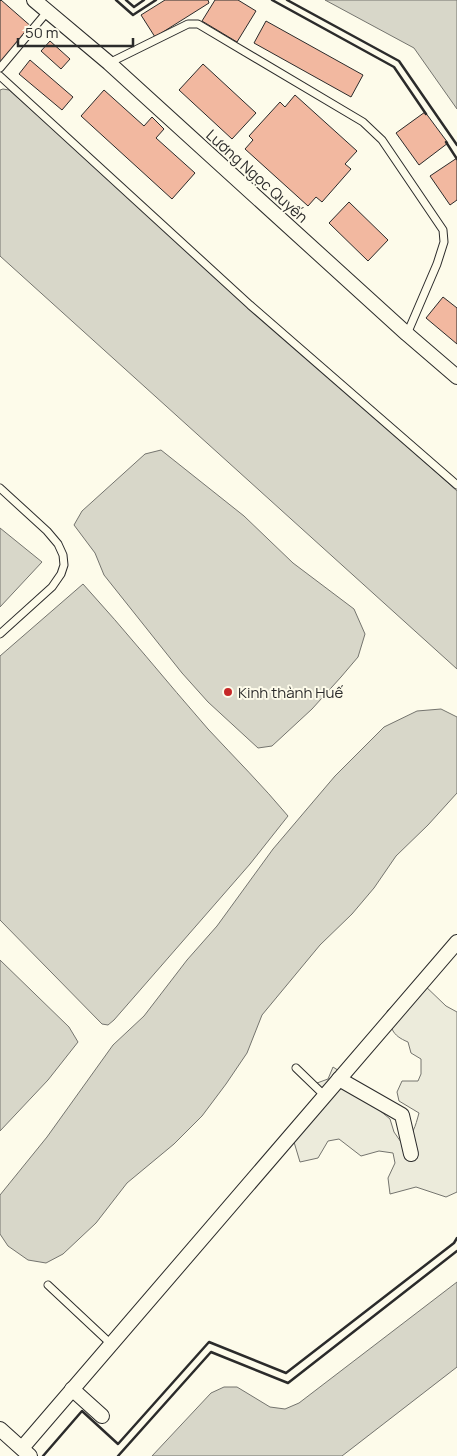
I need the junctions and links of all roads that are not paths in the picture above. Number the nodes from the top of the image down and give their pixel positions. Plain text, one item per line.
1 (34, 0) edge
2 (47, 12) junction
3 (108, 63) junction
4 (0, 68) edge
5 (0, 76) edge
6 (407, 334) junction
7 (457, 377) edge
8 (457, 485) edge
9 (0, 488) edge
10 (0, 634) edge
11 (457, 942) edge
12 (296, 1068) dead end
13 (339, 1079) junction
14 (325, 1096) junction
15 (411, 1154) dead end
16 (48, 1285) dead end
17 (111, 1344) junction
18 (72, 1389) junction
19 (102, 1416) dead end
20 (0, 1429) edge
21 (26, 1452) edge

1 - 2 street, Lương Ngọc Quyến
2 - 3 street, Lương Ngọc Quyến
2 - 4 lane
3 - 6 street, Lương Ngọc Quyến
3 - 6 lane
5 - 8 lane
6 - 7 street, Lương Ngọc Quyến
9 - 10 lane
11 - 13 street
12 - 14 lane
13 - 14 street
13 - 15 street
14 - 17 street
16 - 17 lane
17 - 18 street
18 - 19 street
18 - 21 street
20 - 21 street

